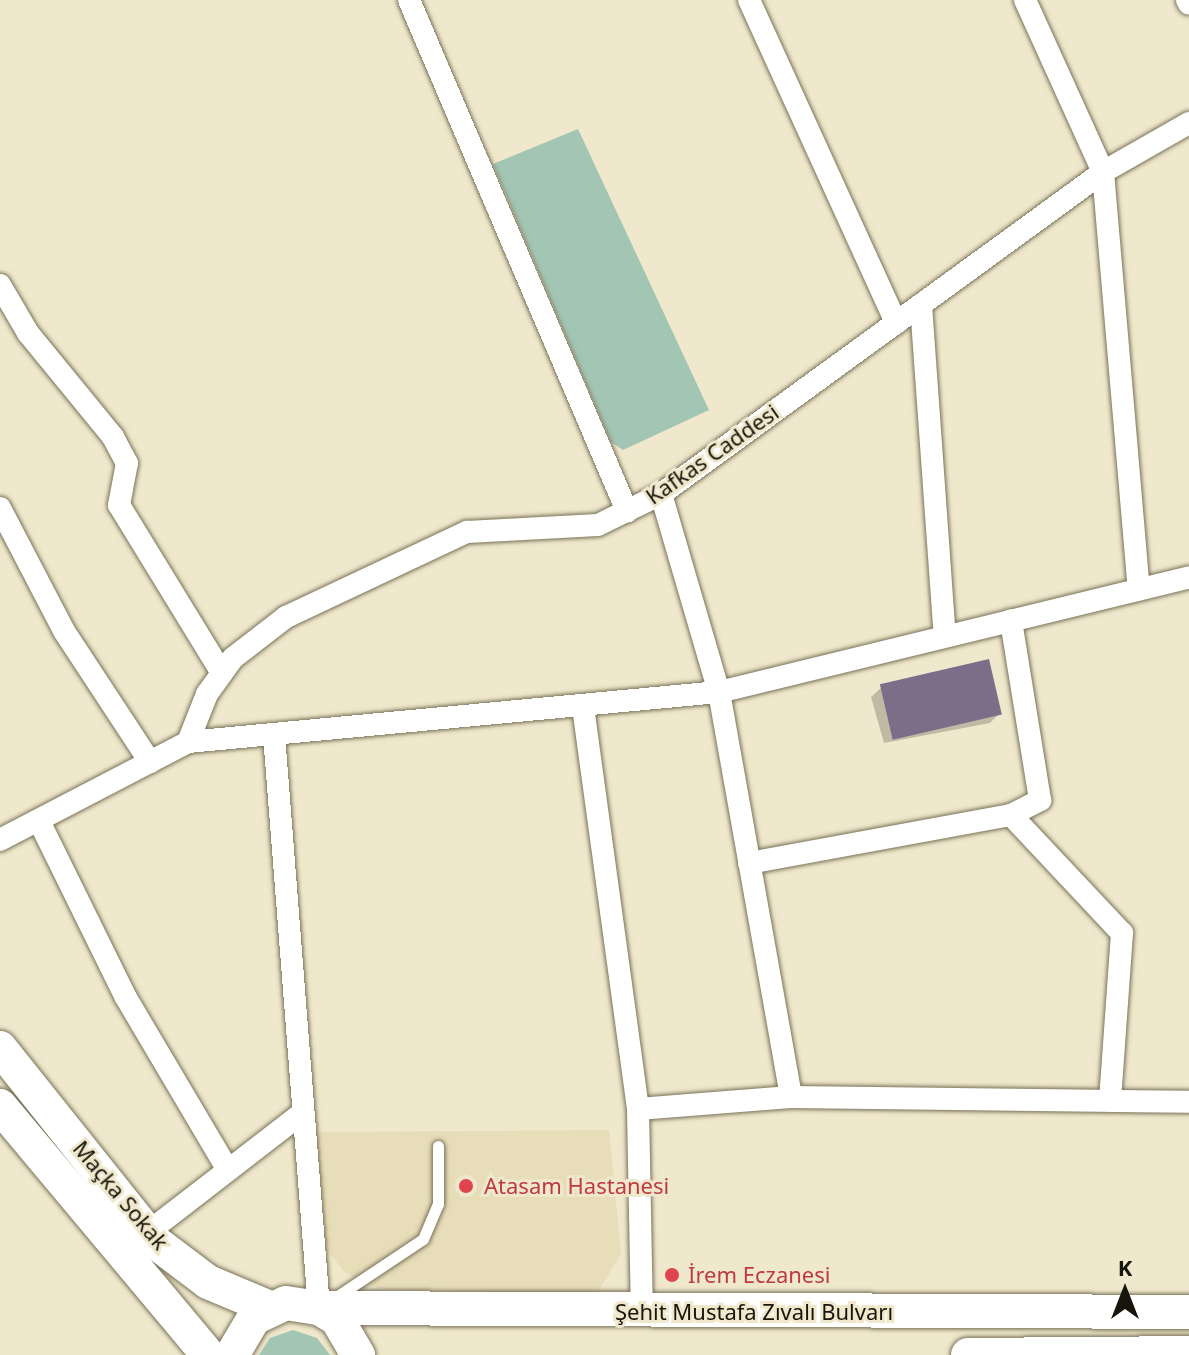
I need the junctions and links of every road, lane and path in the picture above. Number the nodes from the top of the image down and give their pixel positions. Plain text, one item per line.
1 (409, 0) edge
2 (749, 0) edge
3 (1025, 0) edge
4 (1189, 123) edge
5 (1103, 172) junction
6 (0, 285) edge
7 (921, 305) junction
8 (896, 323) junction
9 (661, 494) junction
10 (0, 508) edge
11 (627, 511) junction
12 (1189, 577) edge
13 (1139, 589) junction
14 (1011, 620) junction
15 (945, 636) junction
16 (222, 673) junction
17 (719, 692) junction
18 (583, 707) junction
19 (274, 735) junction
20 (188, 742) junction
21 (150, 762) junction
22 (1011, 815) junction
23 (39, 821) junction
24 (0, 840) edge
25 (749, 863) junction
26 (0, 1048) edge
27 (791, 1097) junction
28 (1110, 1101) junction
29 (1189, 1102) edge
30 (638, 1109) junction
31 (302, 1113) junction
32 (2, 1114) edge
33 (438, 1146) dead end
34 (228, 1170) junction
35 (147, 1233) junction
36 (270, 1308) junction
37 (319, 1308) junction
38 (642, 1312) junction
39 (1189, 1312) edge
40 (1189, 1353) edge
41 (208, 1355) edge
42 (232, 1355) edge
43 (358, 1355) edge
44 (968, 1355) edge

1 - 11 street
2 - 8 street
3 - 5 street
4 - 5 street, Kafkas Caddesi
5 - 7 street, Kafkas Caddesi
5 - 13 street
6 - 16 street
7 - 8 street, Kafkas Caddesi
7 - 15 street
8 - 9 street, Kafkas Caddesi
9 - 11 street, Kafkas Caddesi
9 - 17 street
10 - 21 street
11 - 16 street, Kafkas Caddesi
12 - 13 street
13 - 14 street
14 - 15 street
14 - 22 street
15 - 17 street
16 - 20 street, Kafkas Caddesi
17 - 18 street
17 - 25 street
18 - 19 street
18 - 30 street
19 - 20 street
19 - 31 street
20 - 21 street
21 - 23 street
22 - 25 street
22 - 28 street
23 - 24 street
23 - 34 street
25 - 27 street
26 - 35 main road, Maçka Sokak
27 - 28 street
27 - 30 street
28 - 29 street
30 - 38 street
31 - 34 street
31 - 37 street
32 - 41 main road, Maçka Sokak
33 - 37 lane
34 - 35 street
35 - 36 main road, Maçka Sokak
36 - 37 main road, Şehit Mustafa Zıvalı Bulvarı
36 - 42 main road
37 - 38 main road, Şehit Mustafa Zıvalı Bulvarı
37 - 43 main road
38 - 39 main road, Şehit Mustafa Zıvalı Bulvarı
40 - 44 main road

